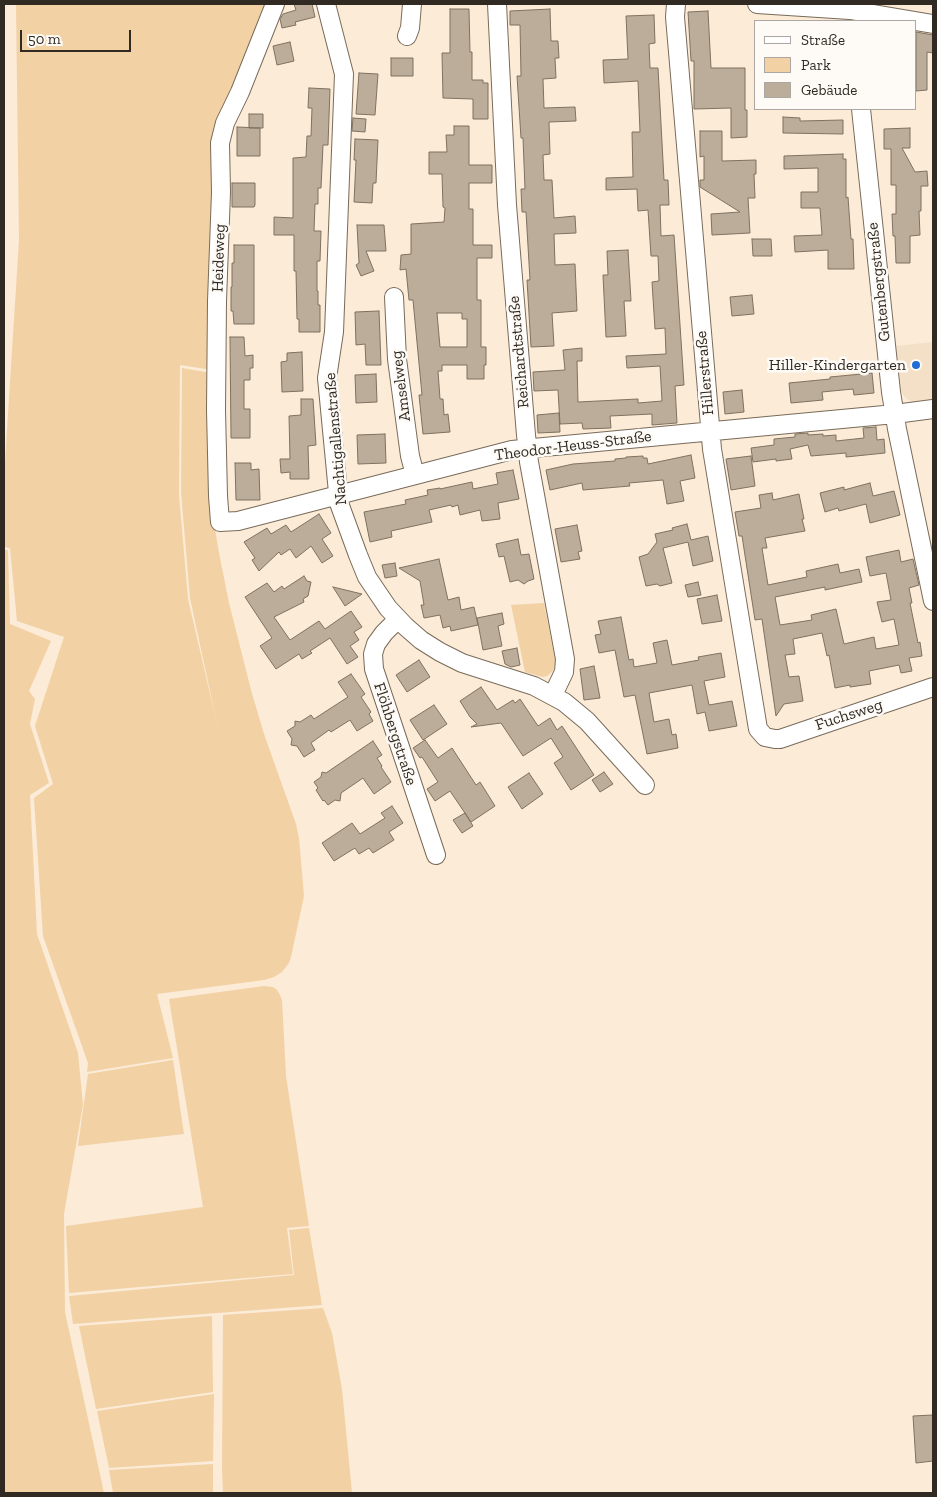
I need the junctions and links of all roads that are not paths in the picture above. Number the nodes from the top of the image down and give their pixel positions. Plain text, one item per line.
1 (275, 4) edge
2 (326, 4) edge
3 (412, 4) edge
4 (497, 4) edge
5 (676, 4) edge
6 (757, 4) edge
7 (850, 12) edge
8 (905, 20) edge
9 (917, 22) edge
10 (933, 24) edge
11 (407, 36) dead end
12 (861, 110) edge
13 (394, 297) dead end
14 (933, 409) edge
15 (895, 414) junction
16 (710, 431) junction
17 (527, 448) junction
18 (415, 475) junction
19 (338, 495) junction
20 (220, 522) joint
21 (933, 601) edge
22 (398, 619) junction
23 (933, 687) edge
24 (553, 695) junction
25 (765, 737) joint
26 (646, 785) dead end
27 (436, 855) dead end

1 - 20 street, Heideweg
2 - 19 street, Nachtigallenstraße
3 - 11 street
4 - 17 street, Reichardtstraße
5 - 16 street, Hillerstraße
6 - 7 street
7 - 8 street
9 - 10 street
12 - 15 street, Gutenbergstraße
13 - 18 street, Amselweg
14 - 15 street, Theodor-Heuss-Straße
15 - 16 street, Theodor-Heuss-Straße
15 - 21 street, Gutenbergstraße
16 - 17 street, Theodor-Heuss-Straße
16 - 25 street, Hillerstraße
17 - 18 street, Theodor-Heuss-Straße
17 - 24 street, Reichardtstraße
18 - 19 street, Theodor-Heuss-Straße
19 - 20 street, Theodor-Heuss-Straße
19 - 22 street, Nachtigallenstraße
22 - 24 street, Nachtigallenstraße
22 - 27 street, Flöhbergstraße
23 - 25 street, Fuchsweg
24 - 26 street, Nachtigallenstraße

